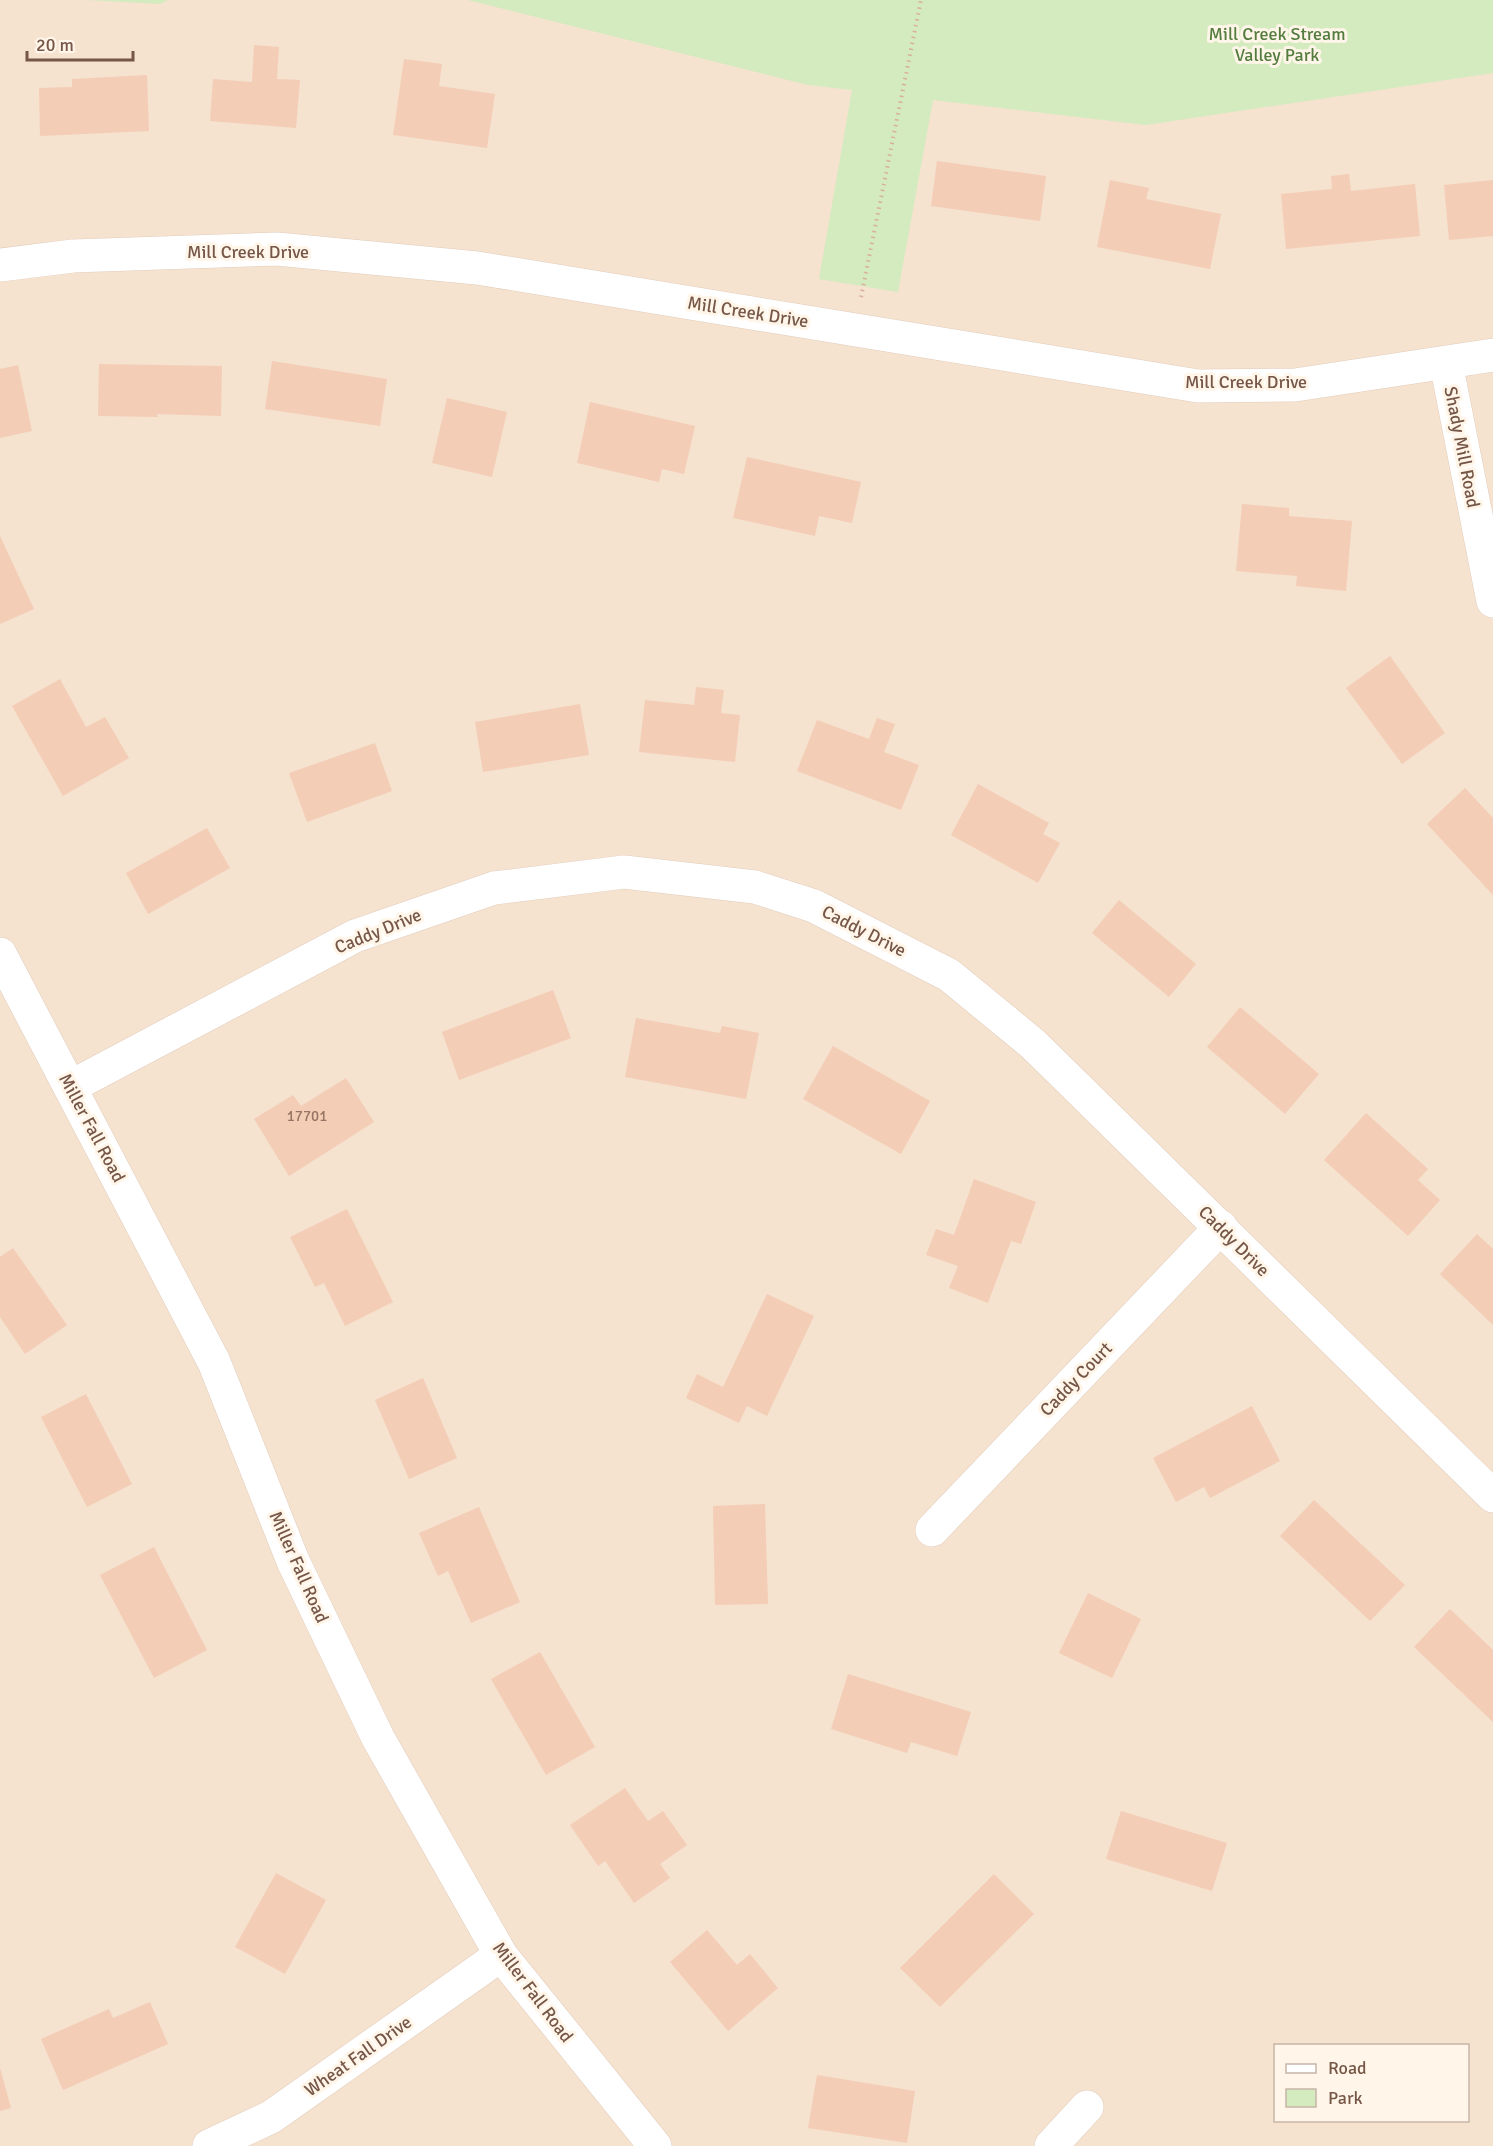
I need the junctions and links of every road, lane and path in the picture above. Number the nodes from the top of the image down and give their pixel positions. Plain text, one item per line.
1 (921, 0) edge
2 (0, 265) edge
3 (854, 330) junction
4 (1493, 355) edge
5 (1446, 363) junction
6 (1493, 601) edge
7 (0, 954) edge
8 (70, 1087) junction
9 (1221, 1227) junction
10 (1493, 1496) edge
11 (932, 1530) dead end
12 (501, 1954) junction
13 (1087, 2107) dead end
14 (209, 2146) edge
15 (655, 2146) edge
16 (1051, 2146) edge

1 - 3 path
2 - 3 street, Mill Creek Drive
3 - 5 street, Mill Creek Drive
4 - 5 street, Mill Creek Drive
5 - 6 street, Shady Mill Road
7 - 8 street, Miller Fall Road
8 - 9 street, Caddy Drive
8 - 12 street, Miller Fall Road
9 - 10 street, Caddy Drive
9 - 11 street, Caddy Court
12 - 14 street, Wheat Fall Drive
12 - 15 street, Miller Fall Road
13 - 16 street

